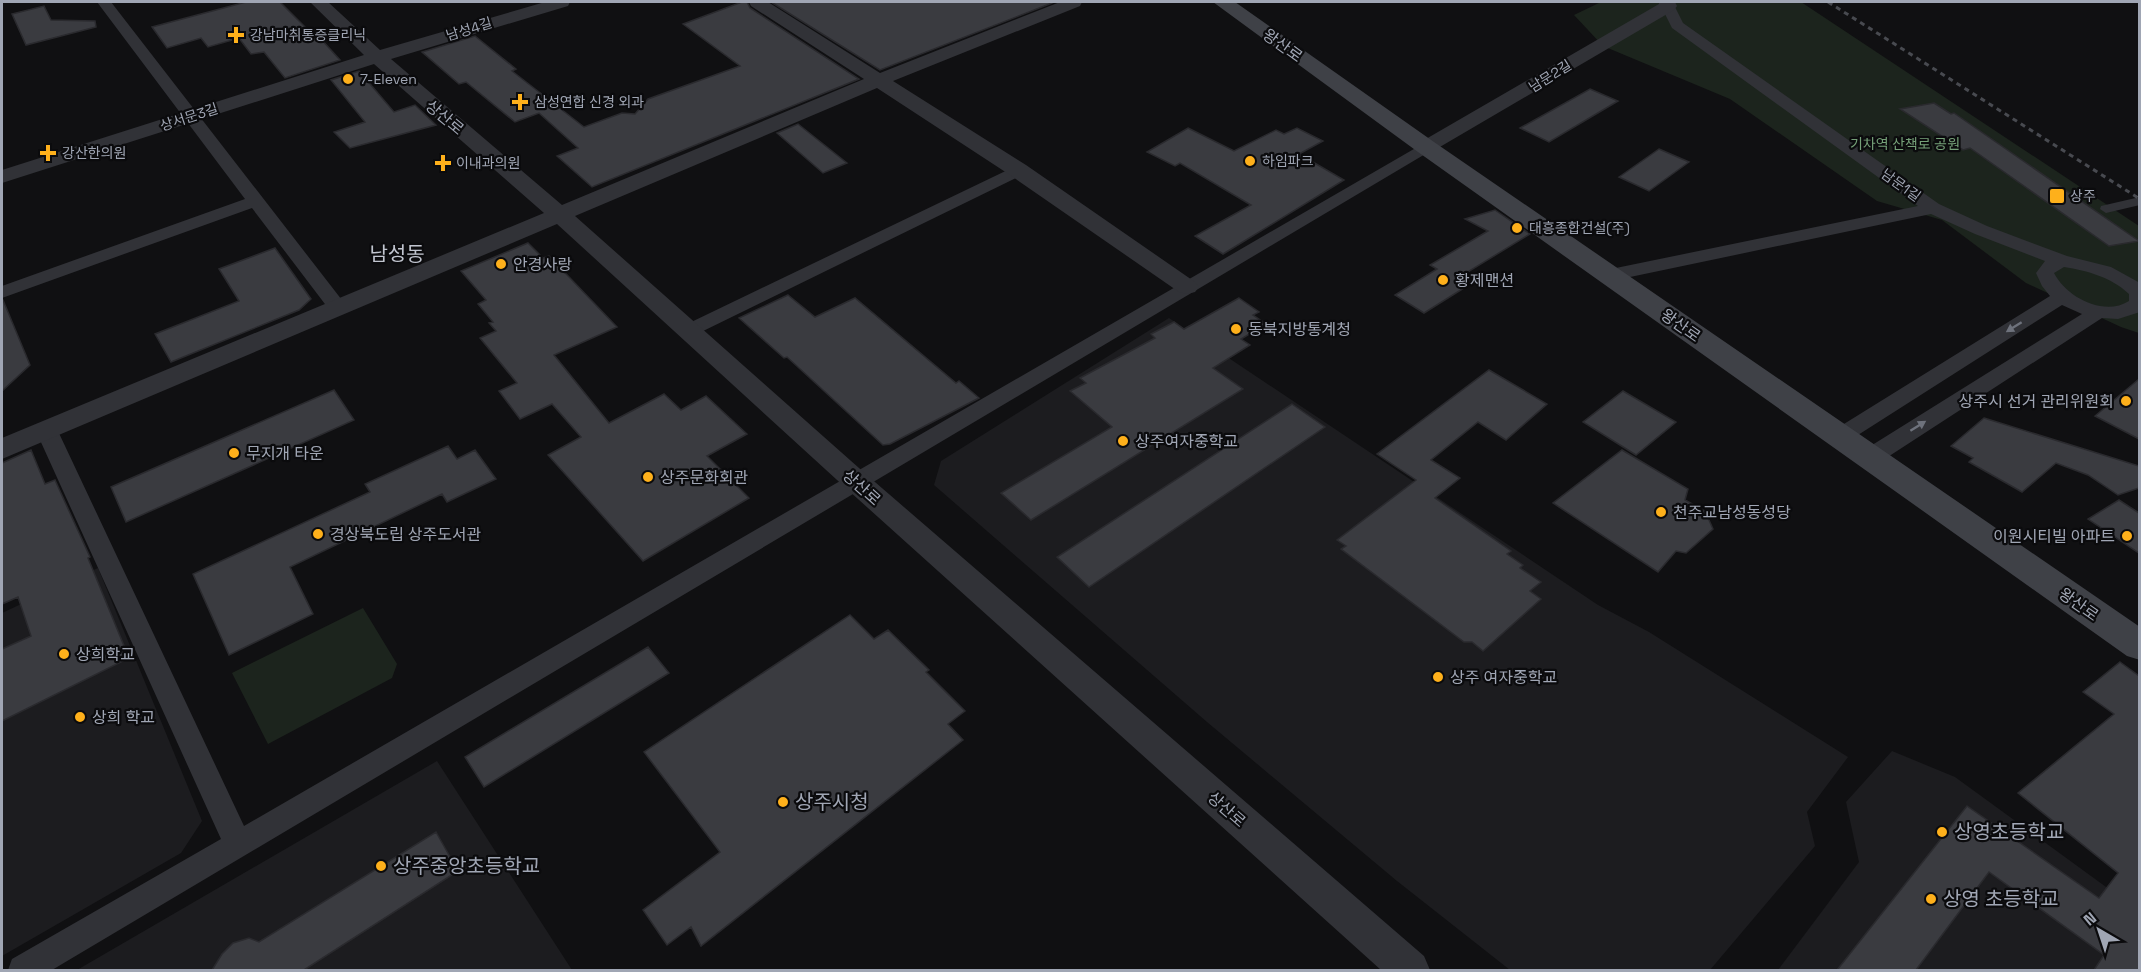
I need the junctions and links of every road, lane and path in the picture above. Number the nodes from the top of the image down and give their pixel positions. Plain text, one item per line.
1 (104, 2) edge
2 (318, 2) edge
3 (562, 2) edge
4 (757, 2) edge
5 (1074, 2) edge
6 (1223, 2) edge
7 (1668, 4) edge
8 (1646, 19) junction
9 (1677, 25) junction
10 (376, 57) junction
11 (879, 80) junction
12 (191, 117) junction
13 (1426, 147) junction
14 (1018, 170) junction
15 (2, 177) edge
16 (255, 201) junction
17 (2139, 201) edge
18 (1933, 208) junction
19 (2106, 208) dead end
20 (560, 215) junction
21 (1981, 230) junction
22 (2064, 261) junction
23 (1611, 275) junction
24 (1187, 287) junction
25 (2057, 291) junction
26 (2, 292) edge
27 (2138, 302) edge
28 (338, 308) junction
29 (2100, 311) junction
30 (690, 330) junction
31 (46, 429) junction
32 (1839, 437) junction
33 (2, 448) edge
34 (1869, 458) junction
35 (858, 483) junction
36 (2139, 646) edge
37 (238, 844) junction
38 (23, 970) edge
39 (1410, 970) edge

1 - 12 street
2 - 10 street, 상산로
3 - 10 street, 남성4길
4 - 11 street
5 - 11 street
6 - 13 main road, 왕산로
7 - 8 street, 남문2길
7 - 9 street, 남문1길
8 - 9 street
8 - 13 street, 남문2길
9 - 18 street, 남문1길
10 - 12 street, 상서문3길
10 - 20 street, 상산로
11 - 14 street
11 - 20 street
12 - 15 street, 상서문3길
12 - 16 street
13 - 23 main road, 왕산로
13 - 24 street
14 - 24 street
14 - 30 street
16 - 26 street
16 - 28 street
17 - 19 street
18 - 21 street
18 - 23 street, 남문1길
20 - 28 street
20 - 30 street, 상산로
21 - 22 street
21 - 25 street
22 - 25 street
22 - 27 street
23 - 32 main road, 왕산로
24 - 35 street
25 - 29 street
25 -> 32 street
27 - 29 street
28 - 31 street
34 -> 29 street
30 - 35 street, 상산로
31 - 33 street
31 - 37 street
32 - 34 main road, 왕산로
34 - 36 main road, 왕산로
35 - 37 street
35 - 39 street, 상산로
37 - 38 street

